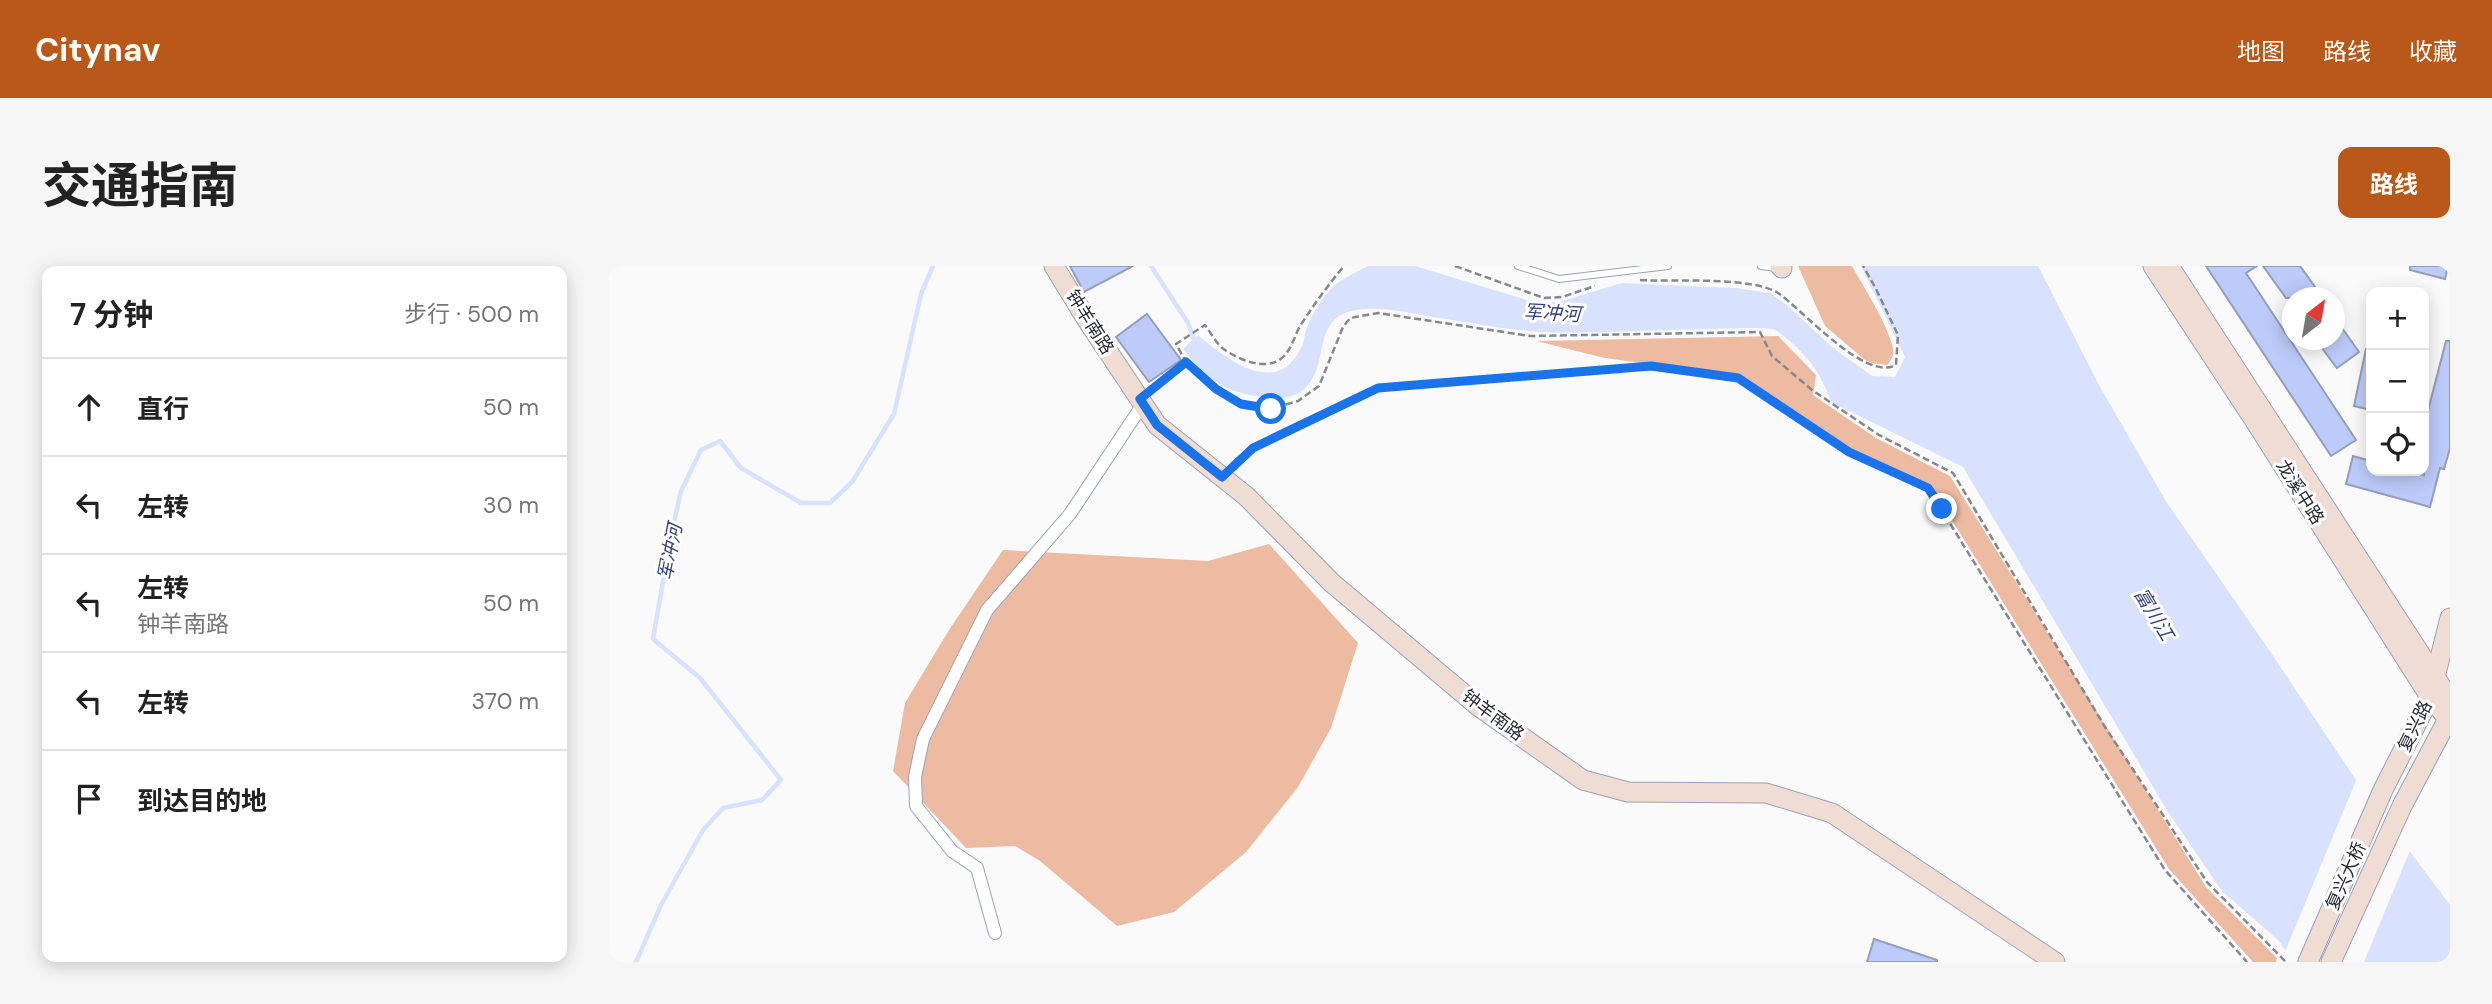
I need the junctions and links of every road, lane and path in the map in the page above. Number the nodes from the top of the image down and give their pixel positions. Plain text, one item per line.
1 (1054, 266) edge
2 (1344, 266) edge
3 (1455, 266) edge
4 (1518, 266) edge
5 (1668, 266) edge
6 (1761, 266) edge
7 (1863, 266) edge
8 (2153, 266) edge
9 (2169, 266) edge
10 (1781, 267) edge
11 (1632, 280) dead end
12 (1599, 285) dead end
13 (1186, 362) junction
14 (1141, 402) junction
15 (1222, 477) junction
16 (2450, 618) edge
17 (2432, 688) junction
18 (2449, 712) edge
19 (2383, 790) joint
20 (2402, 806) joint
21 (995, 933) dead end
22 (2055, 962) edge
23 (2248, 962) edge
24 (2286, 962) edge
25 (2308, 962) edge
26 (2331, 962) edge

1 - 14 main road, 钟羊南路
2 - 13 path
3 - 12 path
4 - 5 lane
6 - 10 lane
7 - 11 path
8 - 17 main road, 龙溪中路
9 - 17 main road, 龙溪中路
13 - 14 path
13 - 24 path
14 - 15 main road, 钟羊南路
14 - 21 street
15 - 22 main road, 钟羊南路
15 - 23 path
16 - 17 main road, 复兴路
17 - 18 main road, 龙溪中路
17 - 19 main road, 复兴路
18 - 20 main road, 复兴路
19 - 25 main road, 复兴大桥
20 - 26 main road, 复兴大桥

